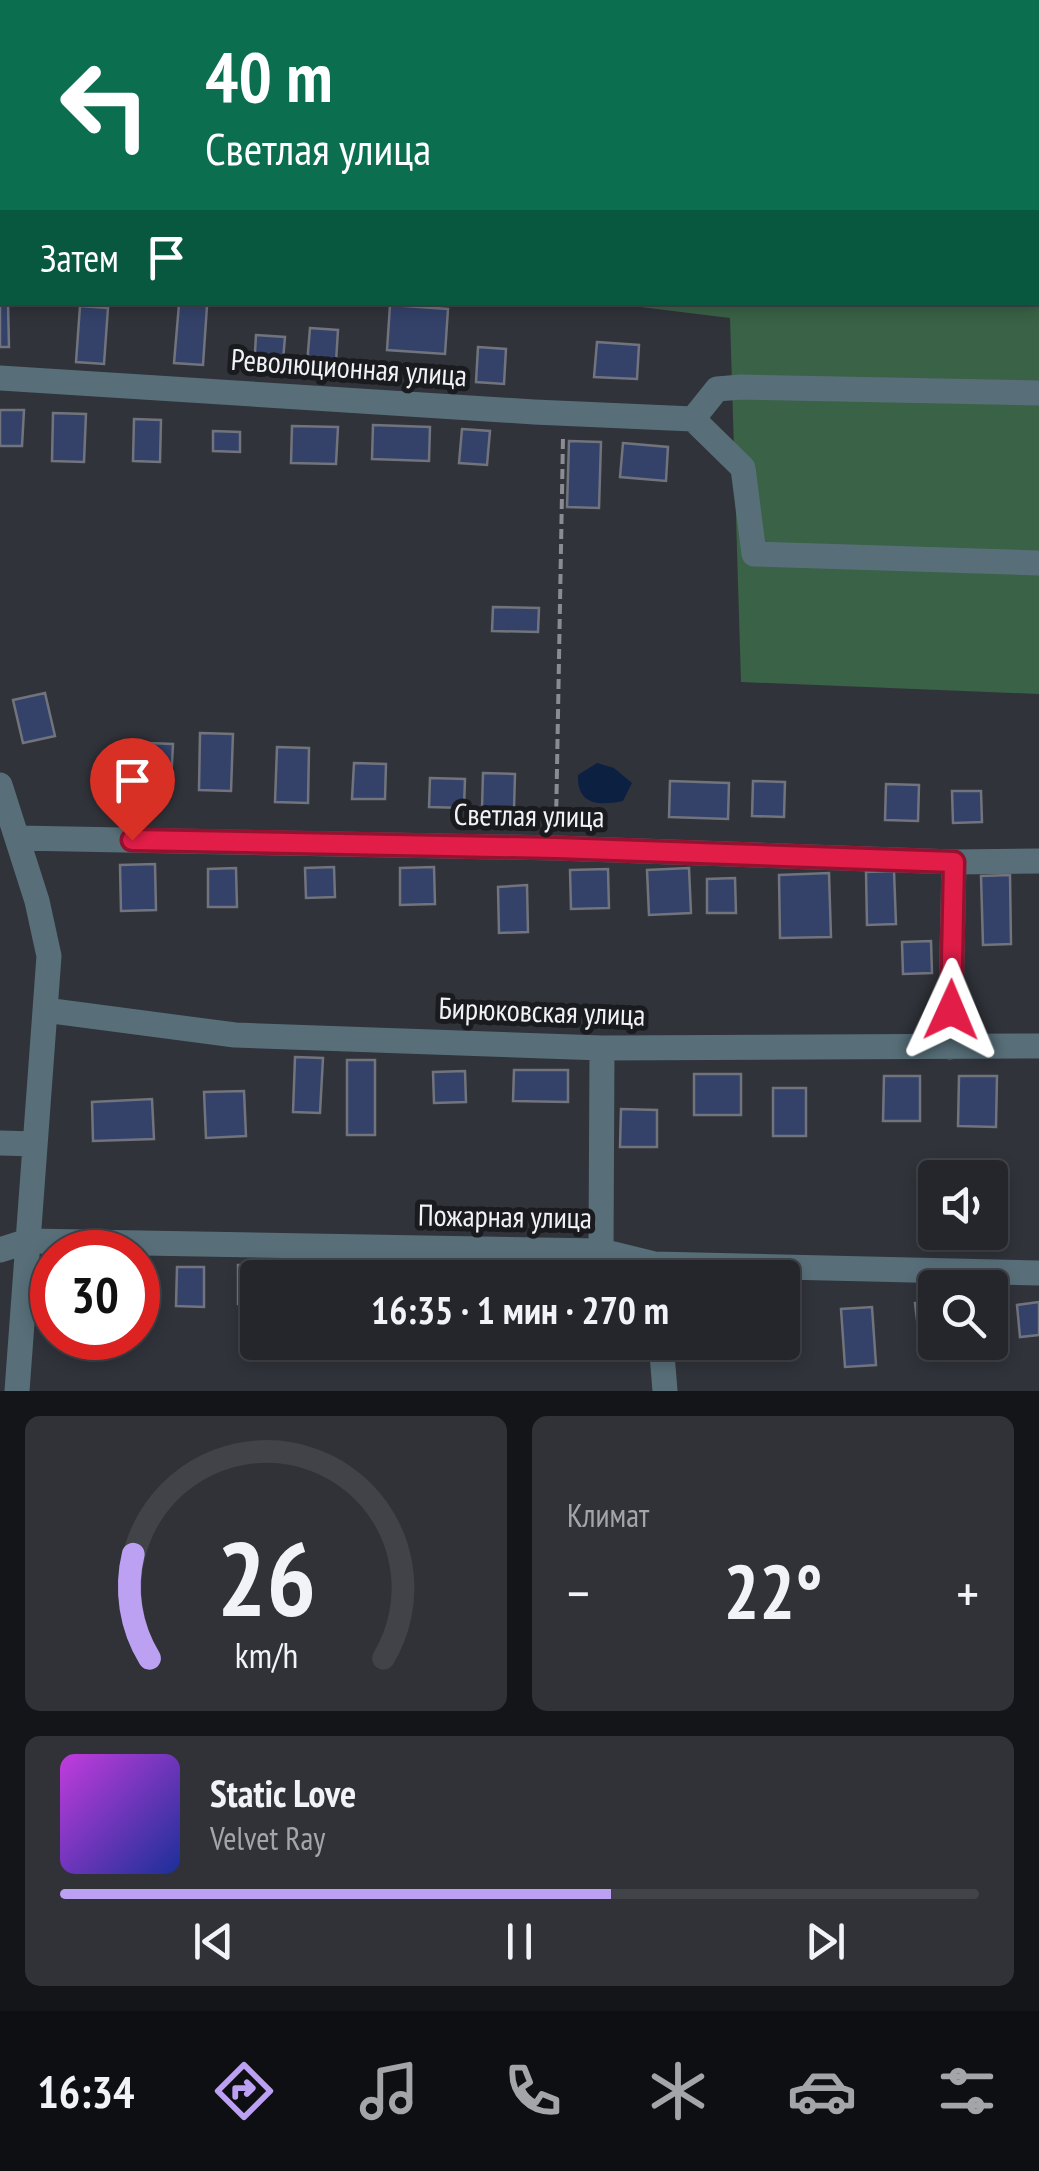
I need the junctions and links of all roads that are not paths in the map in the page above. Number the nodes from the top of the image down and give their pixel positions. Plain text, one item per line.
1 (0, 378) edge
2 (1039, 393) edge
3 (693, 419) junction
4 (1039, 563) edge
5 (0, 785) edge
6 (17, 838) junction
7 (1039, 861) edge
8 (954, 862) junction
9 (45, 1010) junction
10 (1039, 1046) edge
11 (950, 1047) junction
12 (602, 1048) junction
13 (0, 1143) edge
14 (35, 1144) junction
15 (28, 1241) junction
16 (0, 1250) edge
17 (601, 1251) junction
18 (625, 1260) edge
19 (800, 1272) edge
20 (1039, 1273) edge
21 (662, 1360) edge
22 (17, 1391) edge
23 (665, 1391) edge

1 - 3 street, Революционная улица
2 - 3 street
3 - 4 street
5 - 6 street
6 - 8 street, Светлая улица
6 - 9 street
7 - 8 street, Светлая улица
8 - 11 street
9 - 12 street, Бирюковская улица
9 - 14 street
10 - 11 street, Бирюковская улица
11 - 12 street, Бирюковская улица
12 - 17 street
13 - 14 street
14 - 15 street
15 - 16 street, Пожарная улица
15 - 17 street, Пожарная улица
15 - 22 street
17 - 18 street, Пожарная улица
19 - 20 street, Пожарная улица
21 - 23 street

